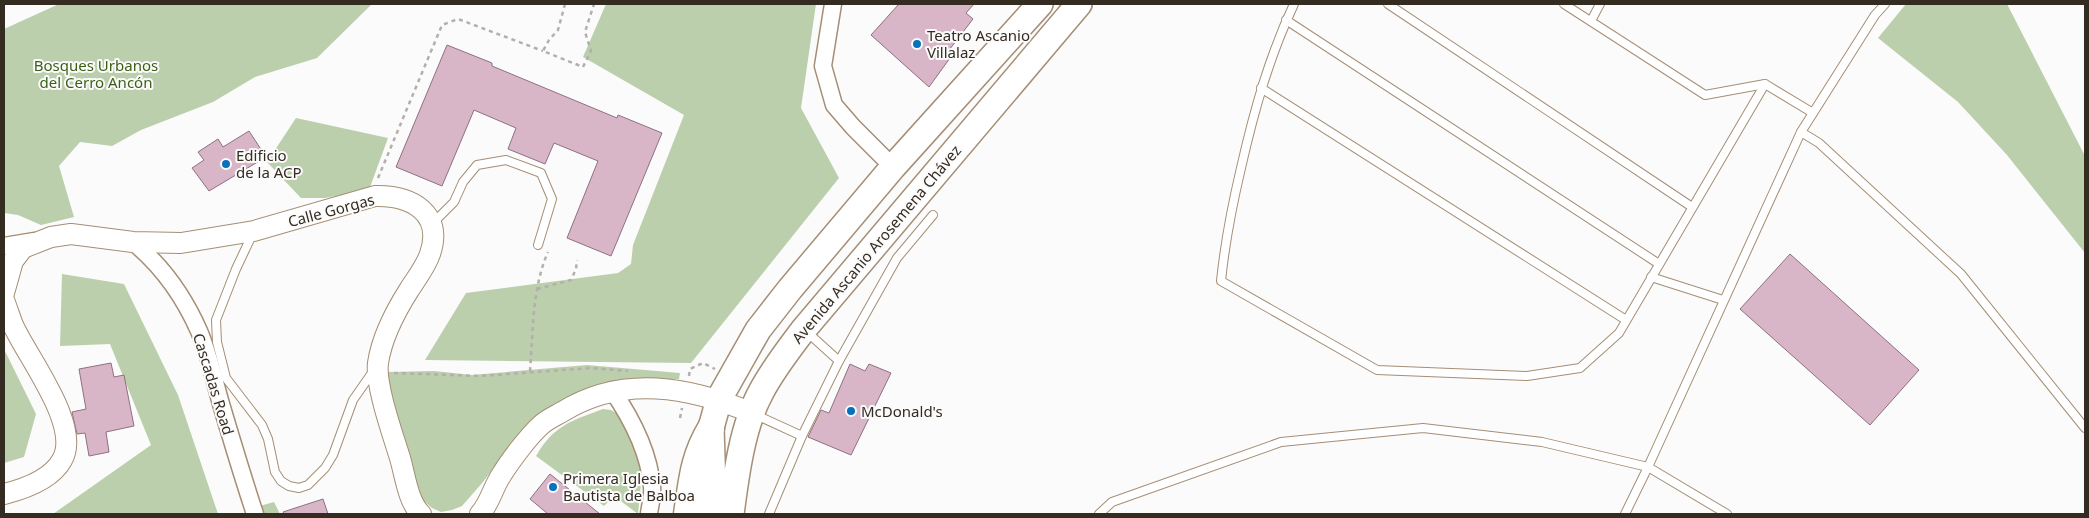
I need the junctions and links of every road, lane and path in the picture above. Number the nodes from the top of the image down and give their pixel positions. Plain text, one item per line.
1 (565, 4) edge
2 (594, 4) edge
3 (832, 4) edge
4 (1040, 4) edge
5 (1079, 4) edge
6 (1294, 4) edge
7 (1388, 4) edge
8 (1564, 4) edge
9 (1600, 4) edge
10 (1885, 4) edge
11 (1286, 20) junction
12 (1591, 21) junction
13 (543, 51) junction
14 (1765, 84) junction
15 (1261, 88) junction
16 (1813, 113) junction
17 (1801, 132) junction
18 (893, 167) junction
19 (370, 198) junction
20 (1692, 206) junction
21 (933, 215) dead end
22 (431, 225) junction
23 (254, 231) junction
24 (39, 241) junction
25 (133, 242) junction
26 (538, 245) dead end
27 (4, 246) edge
28 (549, 250) dead end
29 (577, 260) dead end
30 (1659, 264) junction
31 (1652, 277) junction
32 (537, 289) junction
33 (4, 293) edge
34 (4, 300) edge
35 (1723, 300) junction
36 (1626, 320) junction
37 (804, 329) junction
38 (839, 361) junction
39 (378, 369) junction
40 (530, 371) junction
41 (630, 371) dead end
42 (612, 390) junction
43 (719, 399) junction
44 (752, 414) junction
45 (711, 428) junction
46 (2085, 428) edge
47 (802, 436) junction
48 (1648, 467) junction
49 (4, 494) edge
50 (255, 514) edge
51 (420, 514) edge
52 (480, 514) edge
53 (649, 514) edge
54 (687, 514) edge
55 (710, 514) edge
56 (731, 514) edge
57 (770, 514) edge
58 (1099, 514) edge
59 (1625, 514) edge
60 (1727, 514) edge

1 - 13 path
2 - 13 path
3 - 18 street
4 - 18 main road
5 - 37 main road, Avenida Ascanio Arosemena Chávez
6 - 11 lane
7 - 20 lane
8 - 12 lane
9 - 12 lane
10 - 16 lane
11 - 15 lane
11 - 30 lane
12 - 14 lane
13 - 19 path
14 - 16 lane
14 - 20 lane
15 - 36 lane
15 - 36 lane
16 - 17 lane
17 - 35 lane
17 - 46 lane
18 - 43 main road
19 - 22 street, Calle Gorgas
19 - 23 street, Calle Gorgas
20 - 30 lane
21 - 38 lane
22 - 26 lane
22 - 39 street
23 - 25 street, Calle Gorgas
23 - 39 lane
24 - 25 street, Calle Gorgas
24 - 27 street
24 - 33 street, Calle Gorgas
25 - 50 street, Cascadas Road
28 - 32 path
29 - 32 path
30 - 31 lane
31 - 35 lane
31 - 36 lane
32 - 40 path
34 - 49 street
35 - 48 lane
37 - 38 lane
37 - 44 main road, Avenida Ascanio Arosemena Chávez
38 - 47 lane
39 - 40 path
39 - 51 street
40 - 41 path
42 - 43 street
42 - 52 street
42 - 53 street
43 - 44 street
43 - 45 main road
44 - 47 lane
44 - 56 main road, Avenida Ascanio Arosemena Chávez
45 - 54 highway
45 - 55 main road
47 - 57 lane
48 - 58 lane
48 - 59 lane
48 - 60 lane

